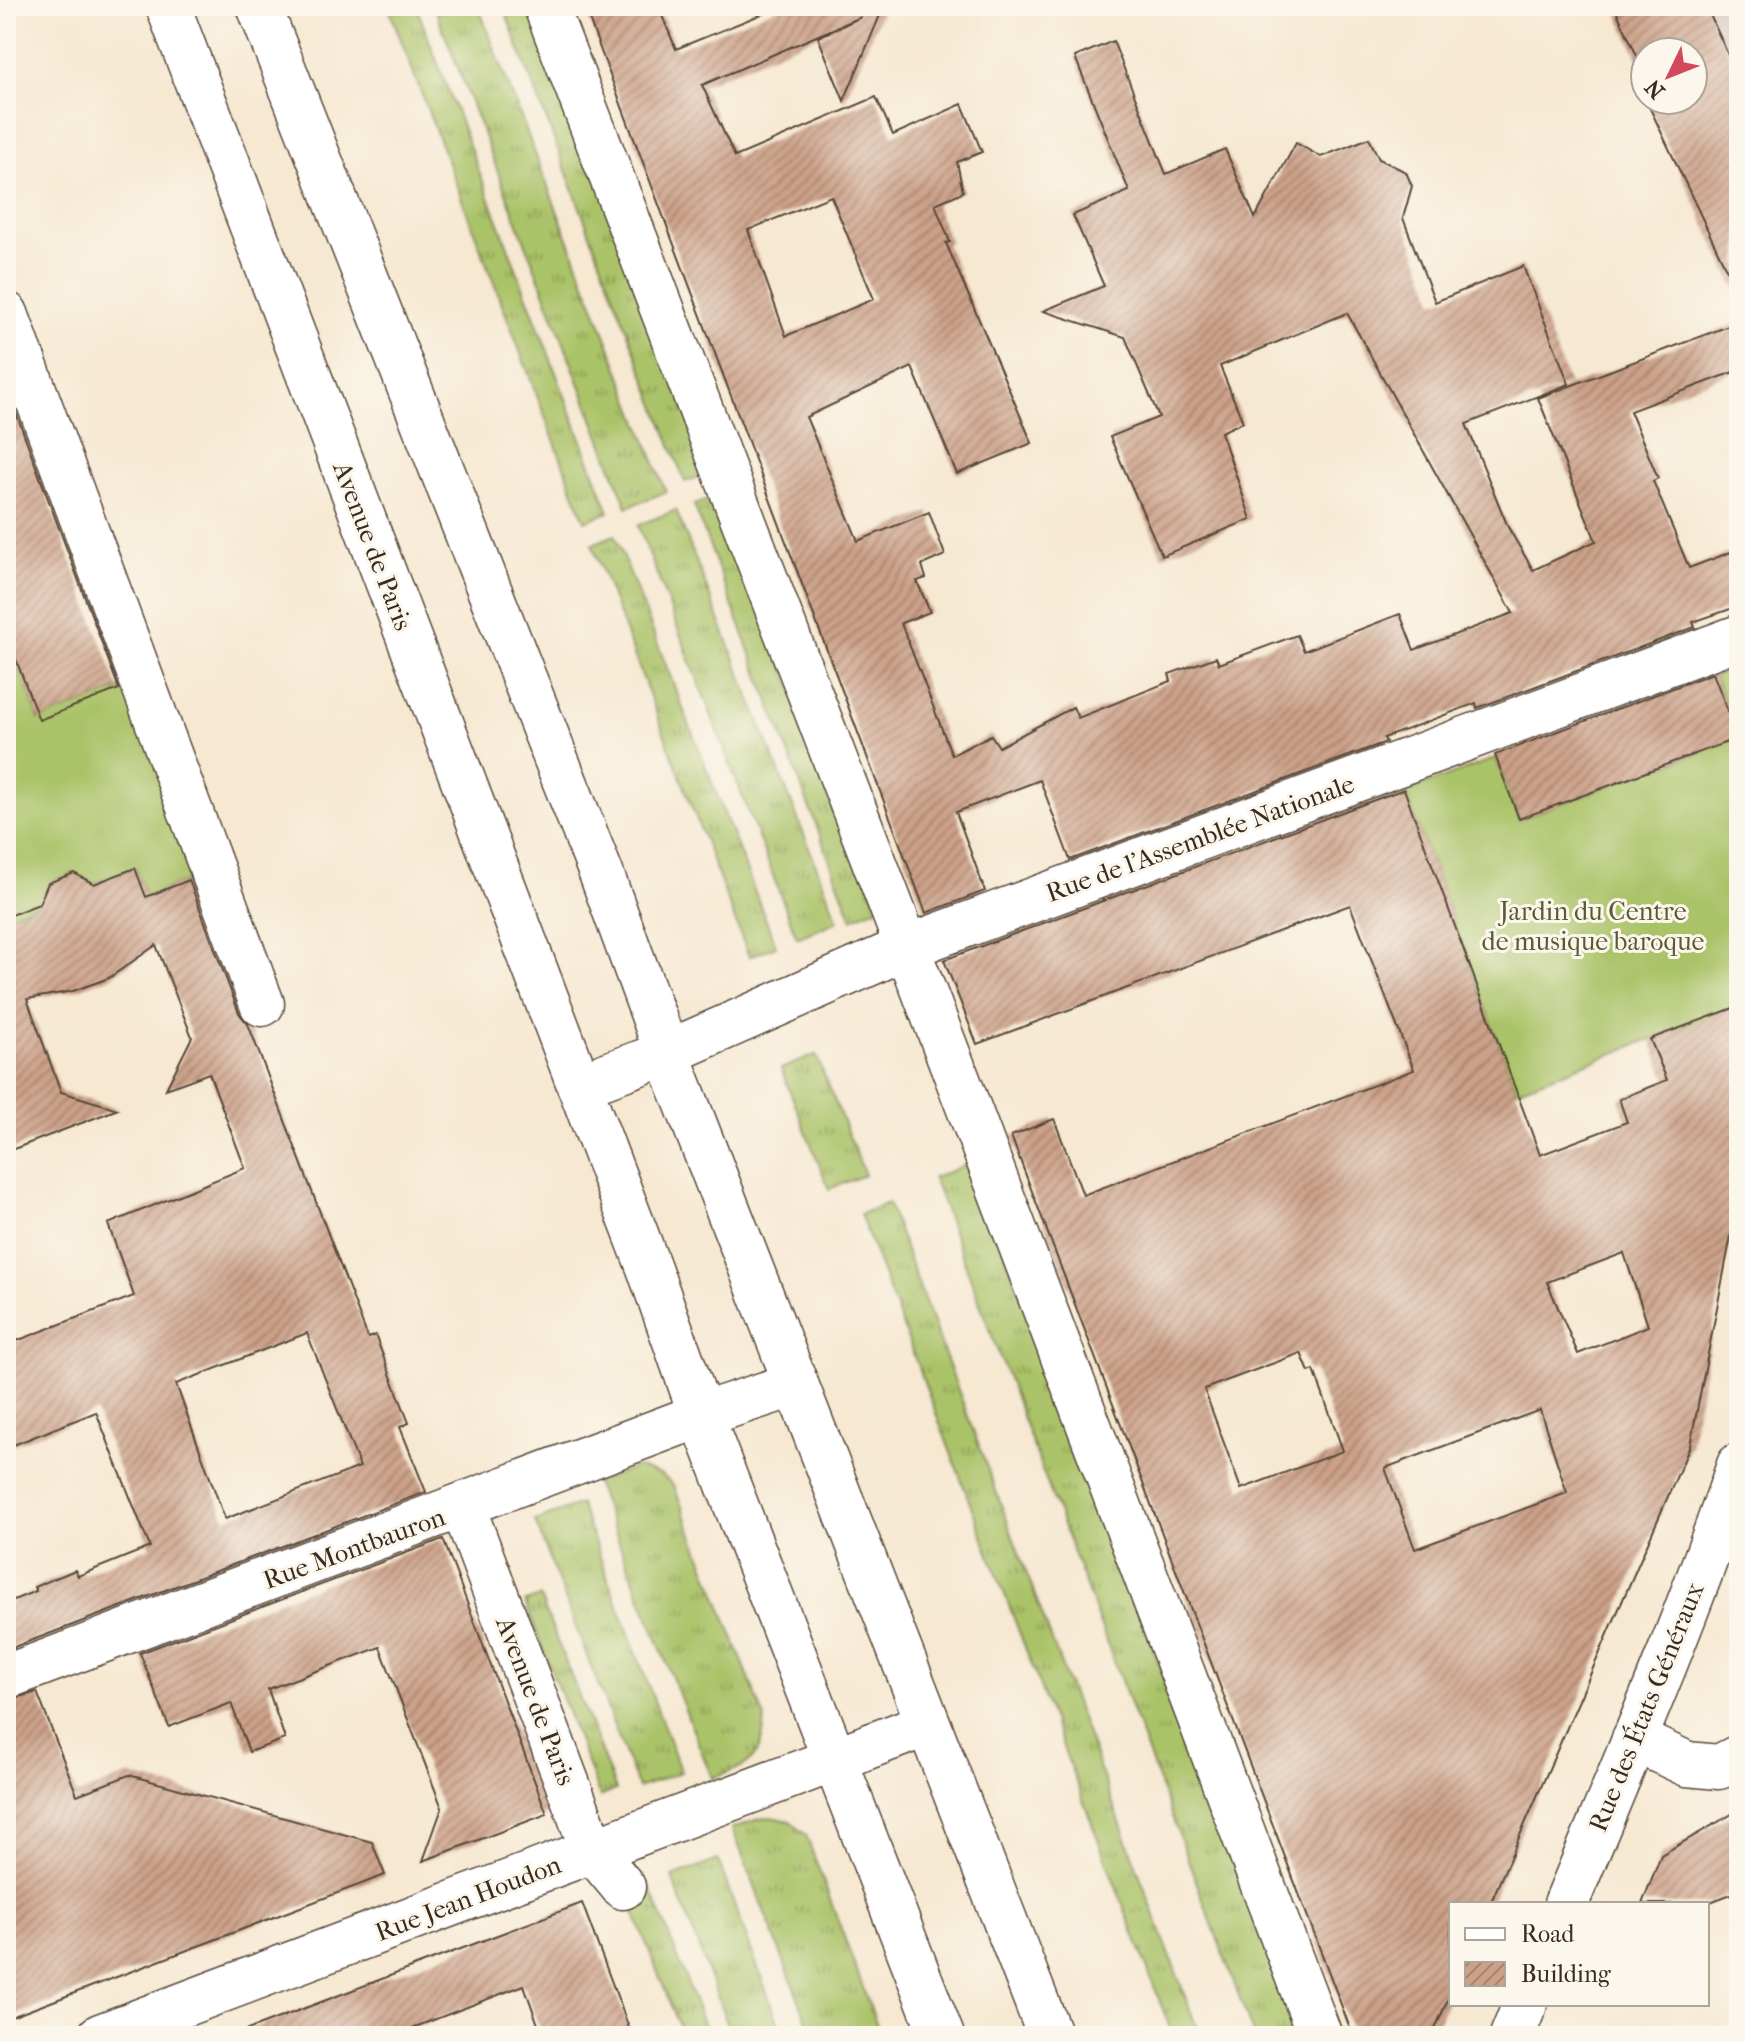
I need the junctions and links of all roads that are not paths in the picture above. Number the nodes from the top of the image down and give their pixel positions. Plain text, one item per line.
1 (168, 6) edge
2 (259, 6) edge
3 (546, 6) edge
4 (6, 314) edge
5 (1739, 637) edge
6 (907, 947) junction
7 (262, 1004) dead end
8 (667, 1053) junction
9 (579, 1085) junction
10 (796, 1384) junction
11 (701, 1415) junction
12 (1739, 1465) edge
13 (463, 1507) junction
14 (6, 1677) edge
15 (927, 1724) junction
16 (1634, 1739) junction
17 (1739, 1757) edge
18 (836, 1759) junction
19 (593, 1851) junction
20 (623, 1887) dead end
21 (1567, 1902) edge
22 (1524, 2006) edge
23 (100, 2036) edge
24 (942, 2036) edge
25 (1050, 2036) edge
26 (1320, 2036) edge
27 (1512, 2036) edge

1 - 9 street, Avenue de Paris
2 - 8 street
3 - 6 street
4 - 7 street
5 - 6 street, Rue de l'Assemblée Nationale
6 - 8 street, Rue de l'Assemblée Nationale
6 - 26 street
8 - 9 street
8 - 10 street
9 - 11 street, Avenue de Paris
10 - 11 street
10 - 15 street
11 - 13 street, Rue Montbauron
11 - 18 street, Avenue de Paris
12 - 16 street, Rue des États Généraux
13 - 14 street, Rue Montbauron
13 - 19 street, Avenue de Paris
15 - 18 street
15 - 25 street
16 - 17 street
16 - 21 street, Rue des États Généraux
18 - 19 street, Rue Jean Houdon
18 - 24 street, Avenue de Paris
19 - 20 street, Avenue de Paris
19 - 23 street, Rue Jean Houdon
22 - 27 street

